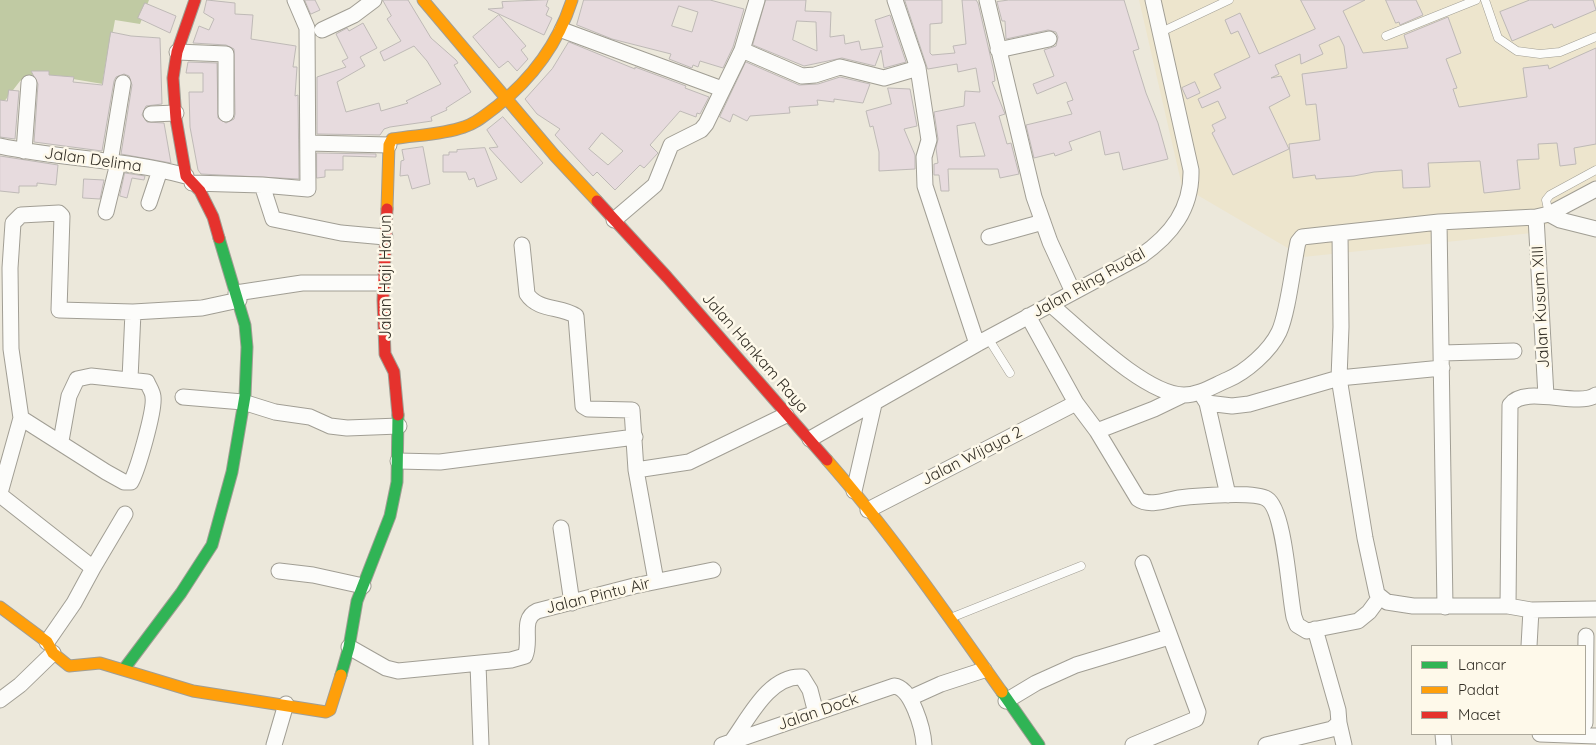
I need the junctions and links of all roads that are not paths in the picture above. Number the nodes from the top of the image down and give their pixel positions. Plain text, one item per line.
1 (195, 0) edge
2 (295, 0) edge
3 (374, 0) edge
4 (424, 0) edge
5 (572, 0) edge
6 (757, 0) edge
7 (895, 0) edge
8 (987, 0) edge
9 (1153, 0) edge
10 (1229, 0) edge
11 (1476, 0) edge
12 (1485, 0) edge
13 (322, 30) dead end
14 (562, 30) junction
15 (1159, 33) junction
16 (1386, 36) dead end
17 (1596, 37) edge
18 (1049, 39) dead end
19 (742, 50) junction
20 (998, 50) junction
21 (177, 52) junction
22 (918, 68) junction
23 (29, 83) dead end
24 (123, 83) dead end
25 (722, 89) junction
26 (508, 98) junction
27 (176, 112) junction
28 (152, 114) dead end
29 (226, 114) dead end
30 (308, 143) junction
31 (389, 144) junction
32 (0, 146) edge
33 (24, 151) junction
34 (114, 162) junction
35 (160, 170) junction
36 (1596, 170) edge
37 (189, 179) junction
38 (262, 185) junction
39 (1596, 189) edge
40 (149, 203) dead end
41 (106, 212) dead end
42 (1542, 215) junction
43 (614, 220) junction
44 (1042, 222) junction
45 (1439, 222) junction
46 (1596, 229) edge
47 (1340, 233) junction
48 (385, 237) junction
49 (989, 237) dead end
50 (522, 245) dead end
51 (383, 284) junction
52 (1073, 292) junction
53 (238, 296) junction
54 (1050, 304) junction
55 (133, 312) junction
56 (1028, 316) junction
57 (982, 341) junction
58 (1514, 351) dead end
59 (1442, 353) junction
60 (1442, 368) junction
61 (1010, 373) dead end
62 (1339, 378) junction
63 (130, 379) junction
64 (1183, 395) junction
65 (1596, 395) edge
66 (1546, 396) junction
67 (182, 397) dead end
68 (1203, 398) junction
69 (243, 402) junction
70 (1076, 403) junction
71 (874, 404) junction
72 (786, 415) junction
73 (22, 418) junction
74 (398, 426) junction
75 (1097, 431) junction
76 (635, 438) junction
77 (810, 439) junction
78 (62, 441) junction
79 (398, 461) junction
80 (636, 470) junction
81 (854, 491) junction
82 (0, 494) edge
83 (1228, 495) junction
84 (868, 510) junction
85 (125, 514) dead end
86 (561, 528) dead end
87 (1143, 563) dead end
88 (1081, 566) dead end
89 (93, 568) junction
90 (713, 570) dead end
91 (279, 571) dead end
92 (656, 581) junction
93 (363, 586) junction
94 (1380, 597) junction
95 (572, 603) junction
96 (0, 606) edge
97 (1508, 606) junction
98 (1445, 607) junction
99 (1596, 609) edge
100 (1531, 610) junction
101 (950, 618) junction
102 (1315, 629) junction
103 (1169, 636) junction
104 (1586, 636) dead end
105 (1530, 645) edge
106 (1586, 645) edge
107 (50, 647) junction
108 (348, 647) junction
109 (478, 664) junction
110 (124, 669) junction
111 (984, 670) junction
112 (916, 696) junction
113 (0, 700) edge
114 (1006, 701) junction
115 (286, 704) junction
116 (816, 713) junction
117 (1338, 723) junction
118 (1297, 741) edge
119 (727, 743) edge
120 (274, 745) edge
121 (481, 745) edge
122 (924, 745) edge
123 (1040, 745) edge
124 (1133, 745) edge
125 (1266, 745) edge
126 (1344, 745) edge

1 - 21 street
2 - 30 street
3 - 13 street
4 - 26 street, Jalan Hankam Raya
5 - 14 street
6 - 19 street
7 - 22 street
8 - 20 street
9 - 15 street, Jalan Ring Rudal
10 - 15 lane
11 - 16 lane
12 - 17 lane
14 - 25 street
14 - 26 street
15 - 52 street, Jalan Ring Rudal
18 - 20 street
19 - 22 street
19 - 25 street
20 - 44 street
21 - 27 street
21 - 29 street
22 - 57 street
23 - 33 street
24 - 34 street
25 - 43 street
26 - 31 street
26 - 43 street, Jalan Hankam Raya
27 - 28 street
27 - 37 street
30 - 31 street
30 - 38 street, Jalan Delima
31 - 48 street, Jalan Haji Harun
32 - 33 street, Jalan Delima
33 - 34 street, Jalan Delima
34 - 35 street, Jalan Delima
34 - 41 street
35 - 37 street, Jalan Delima
35 - 40 street
36 - 42 lane
37 - 38 street, Jalan Delima
37 - 53 street
38 - 48 street
39 - 42 street
42 - 45 street
42 - 46 street
42 - 66 street, Jalan Kusum XIII
43 - 72 street, Jalan Hankam Raya
44 - 49 street
44 - 52 street
45 - 47 street
45 - 59 street
47 - 62 street
47 - 68 street
48 - 51 street, Jalan Haji Harun
50 - 76 street
51 - 53 street
51 - 74 street, Jalan Haji Harun
52 - 54 street, Jalan Ring Rudal
53 - 55 street
53 - 69 street
54 - 56 street, Jalan Ring Rudal
54 - 64 street
55 - 63 street
55 - 73 street
56 - 57 street, Jalan Ring Rudal
56 - 70 street
57 - 61 lane
57 - 71 street, Jalan Ring Rudal
58 - 59 street
59 - 60 street
60 - 62 street
60 - 98 street
62 - 68 street
62 - 94 street
63 - 78 street
63 - 78 street
64 - 68 street
64 - 75 street
65 - 66 street
66 - 97 street
67 - 69 street
68 - 83 street
69 - 74 street
69 - 110 street
70 - 75 street
70 - 84 street, Jalan Wijaya 2
71 - 77 street, Jalan Ring Rudal
71 - 81 street
72 - 77 street, Jalan Hankam Raya
72 - 80 street
73 - 78 street
73 - 82 street
74 - 79 street, Jalan Haji Harun
75 - 83 street
76 - 79 street
76 - 80 street
77 - 81 street, Jalan Hankam Raya
79 - 93 street, Jalan Haji Harun
80 - 92 street
81 - 84 street, Jalan Hankam Raya
82 - 89 street
83 - 102 street
84 - 101 street, Jalan Hankam Raya
85 - 89 street
86 - 95 street
87 - 103 street
88 - 101 lane
89 - 107 street
90 - 92 street, Jalan Pintu Air
91 - 93 street
92 - 95 street, Jalan Pintu Air
93 - 108 street, Jalan Haji Harun
94 - 98 street
94 - 102 street
95 - 109 street, Jalan Pintu Air
96 - 107 street
97 - 98 street
97 - 100 street
99 - 100 street
100 - 105 street
101 - 111 street, Jalan Hankam Raya
102 - 117 street
103 - 114 street
103 - 124 street
104 - 106 street
107 - 110 street
107 - 113 street
108 - 109 street, Jalan Pintu Air
108 - 115 street, Jalan Haji Harun
109 - 121 street
110 - 115 street
111 - 112 street
111 - 114 street, Jalan Hankam Raya
112 - 116 street, Jalan Dock
112 - 122 street
114 - 123 street, Jalan Hankam Raya
115 - 120 street
116 - 119 street, Jalan Dock
116 - 119 street
117 - 118 street
117 - 126 street
118 - 125 street

